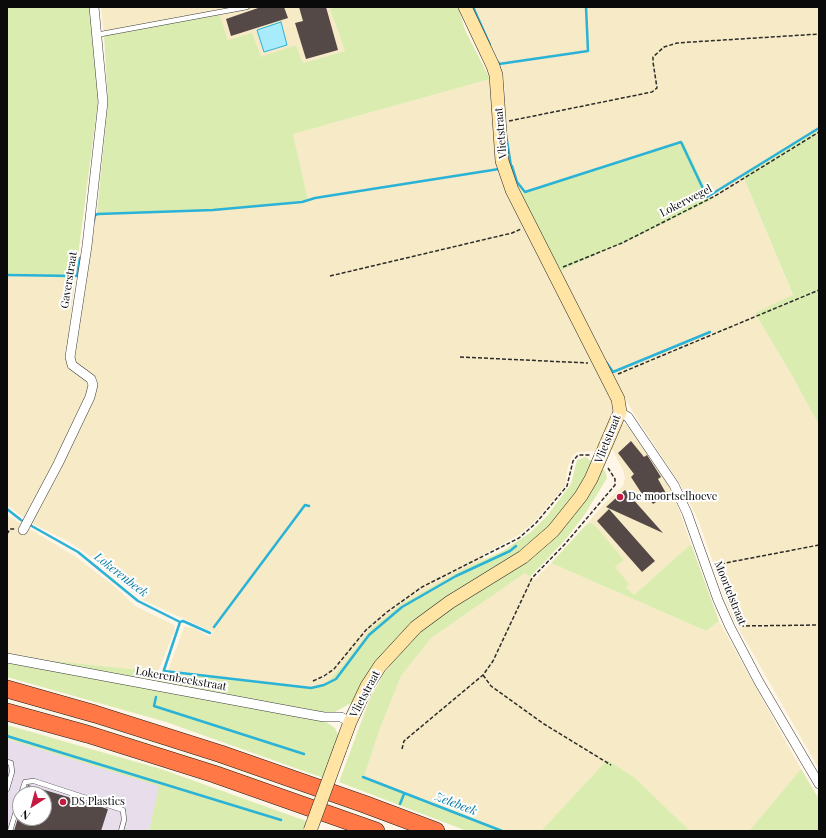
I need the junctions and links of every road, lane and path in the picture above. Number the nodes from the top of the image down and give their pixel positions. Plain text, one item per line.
1 (94, 7) edge
2 (247, 7) edge
3 (465, 7) edge
4 (819, 34) edge
5 (96, 35) junction
6 (499, 122) junction
7 (819, 132) edge
8 (530, 224) junction
9 (554, 271) junction
10 (330, 276) dead end
11 (819, 290) edge
12 (460, 357) dead end
13 (597, 358) junction
14 (608, 379) junction
15 (620, 412) junction
16 (24, 529) dead end
17 (819, 545) edge
18 (706, 566) junction
19 (819, 625) edge
20 (730, 627) junction
21 (7, 658) edge
22 (483, 675) dead end
23 (7, 689) edge
24 (7, 712) edge
25 (350, 722) junction
26 (7, 762) edge
27 (611, 765) dead end
28 (819, 784) edge
29 (24, 786) edge
30 (49, 786) edge
31 (52, 787) edge
32 (7, 788) edge
33 (121, 831) edge
34 (310, 831) edge
35 (376, 831) edge
36 (436, 831) edge

1 - 5 street, Gaverstraat
2 - 5 lane
3 - 6 street, Vlietstraat
4 - 6 path
5 - 16 street, Gaverstraat
6 - 8 street, Vlietstraat
7 - 9 path, Lokerwegel
8 - 9 street, Vlietstraat
8 - 10 path
9 - 13 street, Vlietstraat
11 - 14 path
12 - 13 path
13 - 14 street, Vlietstraat
14 - 15 street, Vlietstraat
15 - 18 street, Moortelstraat
15 - 25 street, Vlietstraat
17 - 18 path
18 - 20 street, Moortelstraat
19 - 20 path
20 - 28 street, Moortelstraat
21 - 25 street, Lokerenbeekstraat
22 - 27 path
23 - 36 highway
24 - 35 highway
25 - 34 street, Vlietstraat, bridge
26 - 32 lane
29 - 30 lane
31 - 33 lane

